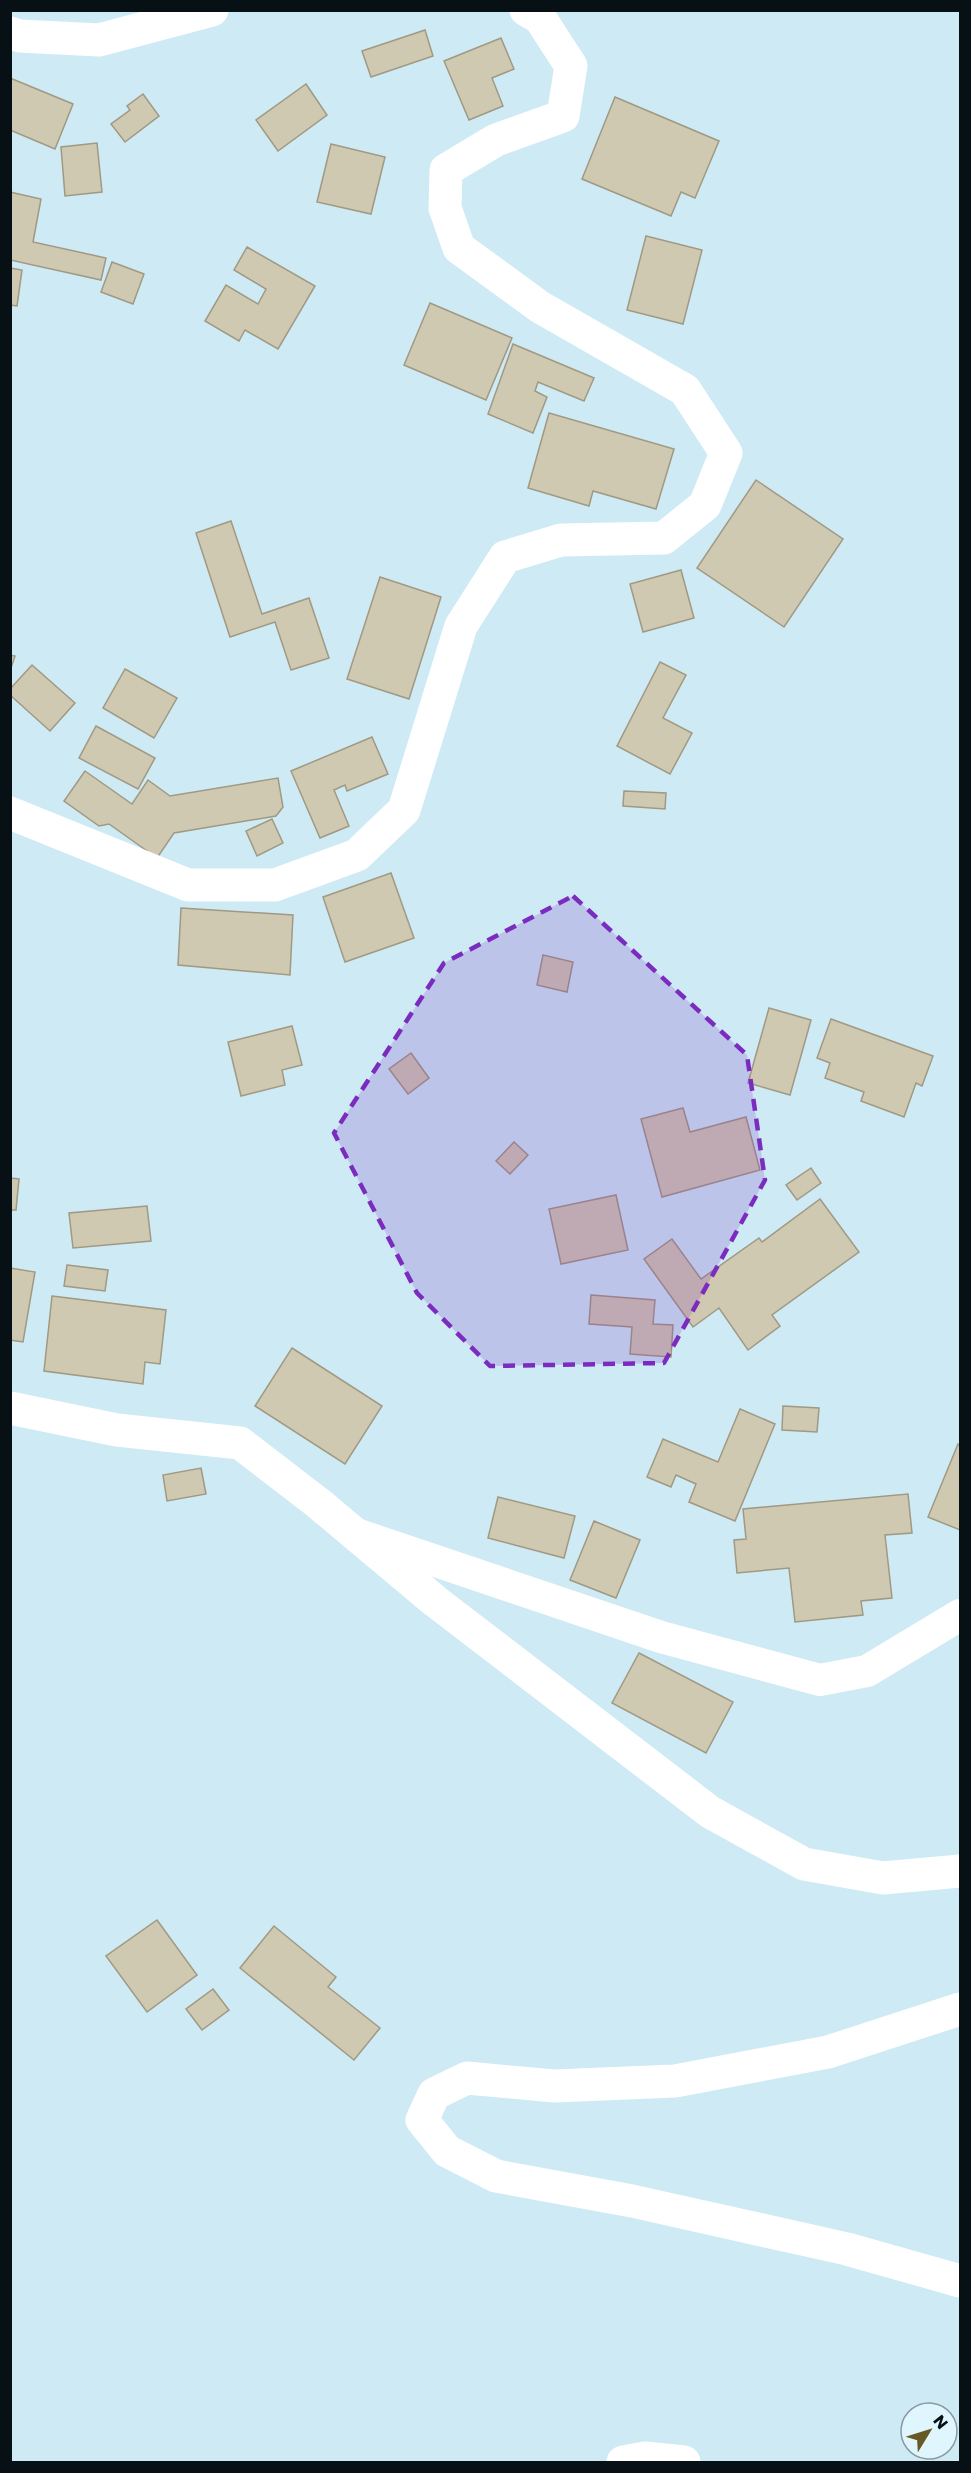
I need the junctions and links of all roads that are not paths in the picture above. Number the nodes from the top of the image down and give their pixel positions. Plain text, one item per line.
1 (212, 10) edge
2 (526, 10) edge
3 (10, 33) edge
4 (10, 813) edge
5 (10, 1408) edge
6 (355, 1534) junction
7 (960, 1615) edge
8 (960, 1871) edge
9 (960, 2009) edge
10 (960, 2281) edge
11 (624, 2463) edge
12 (684, 2463) edge

1 - 3 street
2 - 4 street
5 - 6 street
6 - 7 street
6 - 8 street
9 - 10 street
11 - 12 street

